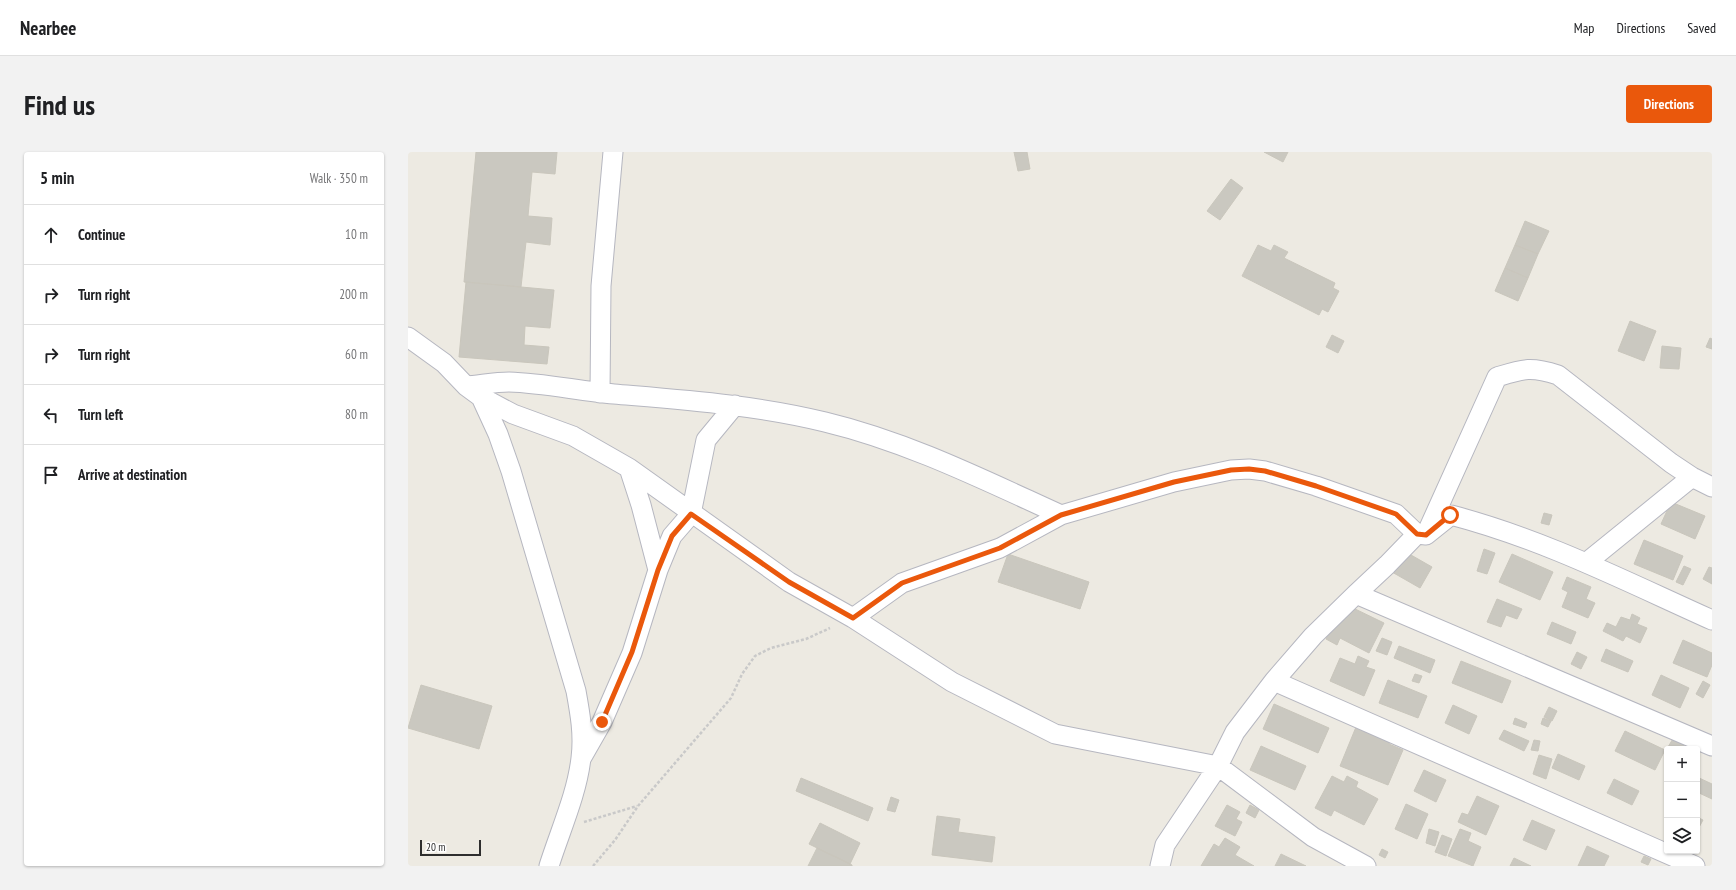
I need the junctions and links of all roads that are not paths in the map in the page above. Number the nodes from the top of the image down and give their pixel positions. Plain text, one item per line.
1 (613, 152) edge
2 (408, 337) edge
3 (466, 386) junction
4 (600, 393) junction
5 (481, 397) junction
6 (735, 405) junction
7 (629, 468) junction
8 (1692, 477) junction
9 (1712, 487) edge
10 (691, 514) junction
11 (1061, 515) junction
12 (1421, 535) junction
13 (1586, 563) junction
14 (658, 570) junction
15 (1356, 594) junction
16 (853, 618) junction
17 (1712, 620) edge
18 (1274, 680) junction
19 (1712, 746) edge
20 (581, 758) junction
21 (1218, 766) junction
22 (549, 866) edge
23 (1160, 866) edge
24 (1366, 866) edge
25 (1695, 866) edge

1 - 4 street
2 - 3 street
3 - 4 street
3 - 5 street
4 - 6 street
5 - 7 street
5 - 20 street
6 - 10 street
6 - 11 street
7 - 10 street
7 - 14 street
8 - 9 street
8 - 12 street
8 - 13 street
10 - 14 street
10 - 16 street
11 - 12 street
11 - 16 street
12 - 13 street
12 - 15 street
13 - 17 street
14 - 20 street
15 - 18 street
15 - 19 street
16 - 21 street
18 - 21 street
18 - 25 street
20 - 22 street
21 - 23 street
21 - 24 street

